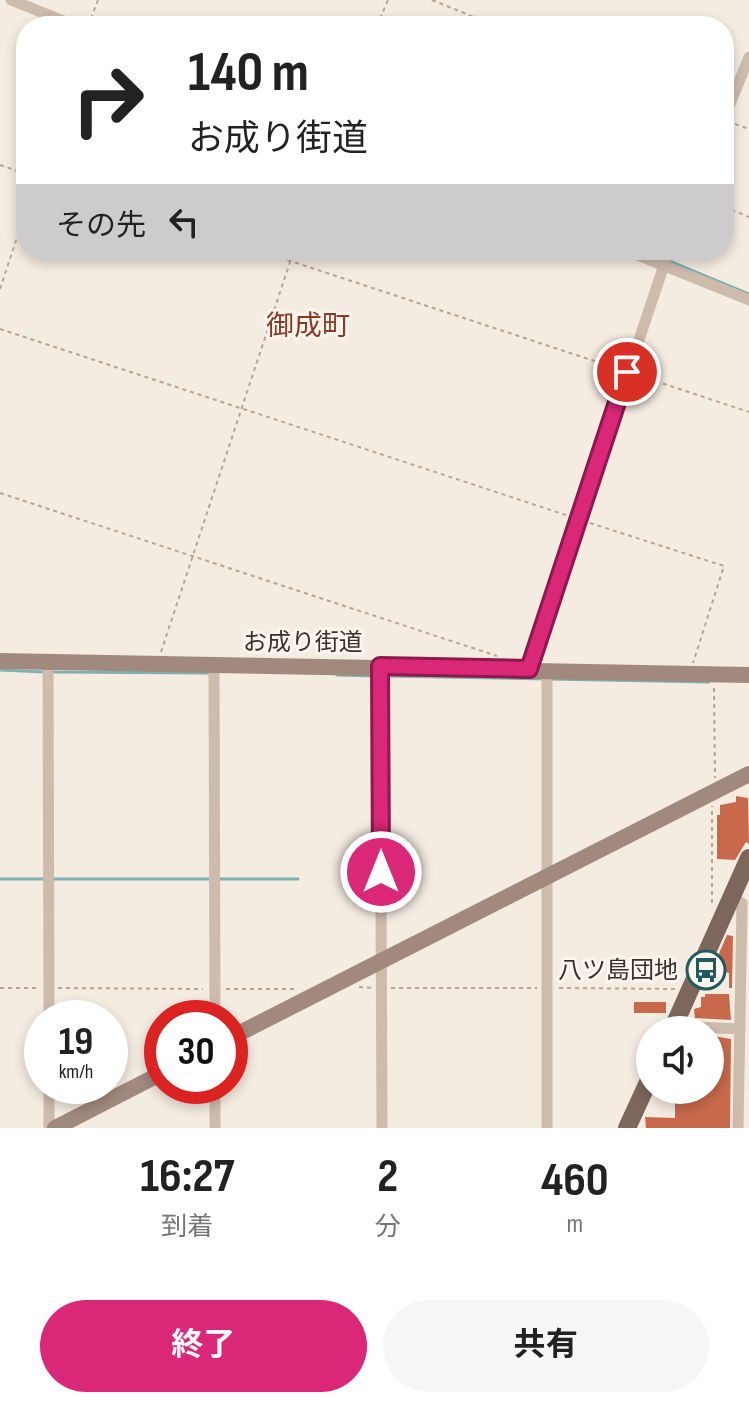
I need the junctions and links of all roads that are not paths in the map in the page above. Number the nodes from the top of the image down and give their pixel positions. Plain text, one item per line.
1 (11, 0) edge
2 (51, 16) edge
3 (749, 57) edge
4 (734, 94) edge
5 (650, 260) edge
6 (665, 260) edge
7 (663, 265) junction
8 (749, 300) edge
9 (0, 661) edge
10 (48, 663) junction
11 (214, 666) junction
12 (380, 666) junction
13 (521, 669) junction
14 (547, 670) junction
15 (749, 675) edge
16 (749, 774) edge
17 (747, 870) edge
18 (547, 878) junction
19 (731, 899) junction
20 (382, 960) junction
21 (49, 1000) edge
22 (215, 1000) edge
23 (678, 1016) edge
24 (248, 1029) edge
25 (724, 1029) edge
26 (740, 1029) junction
27 (144, 1082) edge
28 (50, 1104) edge
29 (215, 1104) edge
30 (638, 1104) edge
31 (52, 1128) edge
32 (215, 1128) edge
33 (382, 1128) edge
34 (547, 1128) edge
35 (627, 1128) edge
36 (738, 1128) edge

1 - 2 street
3 - 4 street
5 - 7 street
6 - 7 street
7 - 8 street
7 - 13 street
9 - 10 street, お成り街道
10 - 11 street, お成り街道
10 - 21 street
11 - 12 street, お成り街道
11 - 22 street
12 - 13 street, お成り街道
12 - 20 street
13 - 14 street, お成り街道
14 - 15 street, お成り街道
14 - 18 street
16 - 18 street
17 - 19 main road
18 - 20 street
18 - 34 street
19 - 23 main road
19 - 26 street
20 - 24 street
20 - 33 street
25 - 26 street
26 - 36 street
27 - 31 street
28 - 31 street
29 - 32 street
30 - 35 main road

